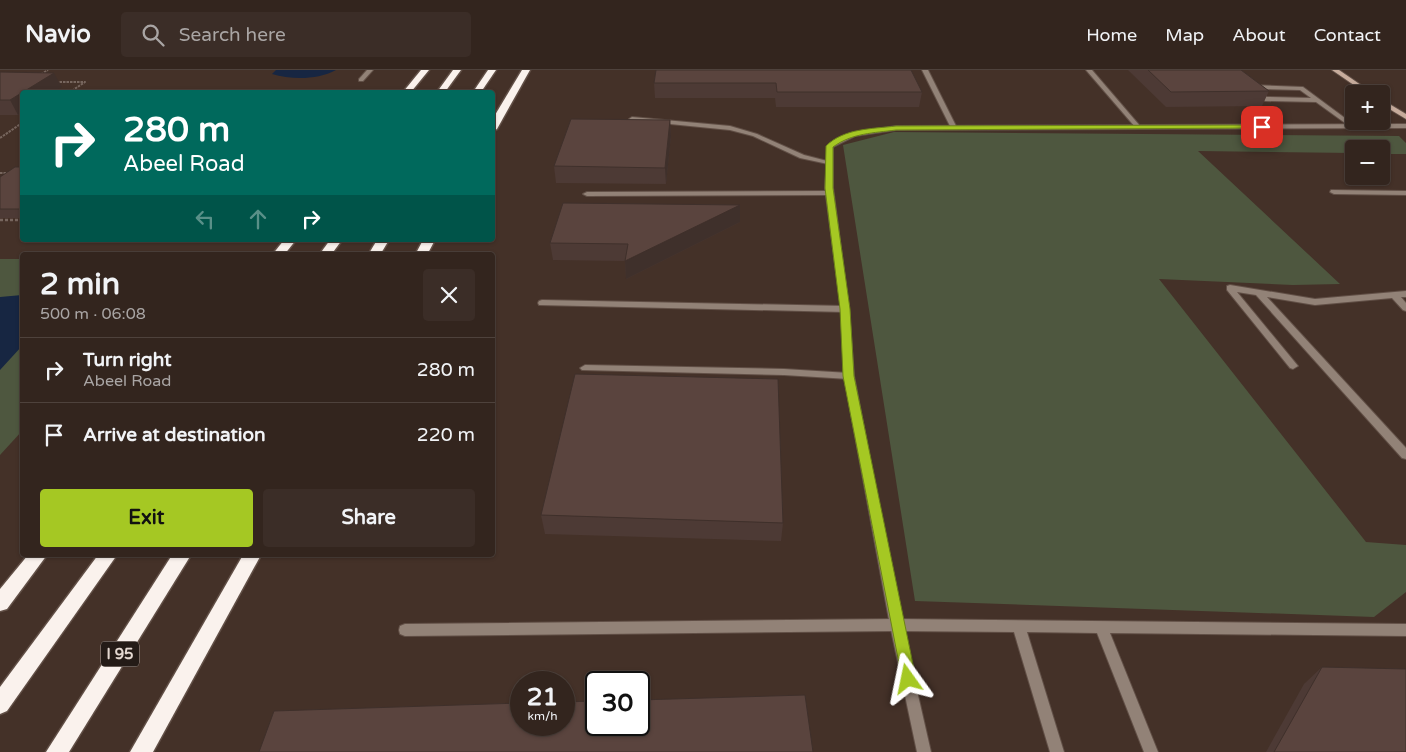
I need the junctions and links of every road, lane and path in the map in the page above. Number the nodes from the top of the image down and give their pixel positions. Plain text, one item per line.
1 (48, 70) edge
2 (370, 70) edge
3 (425, 70) edge
4 (458, 70) edge
5 (492, 70) edge
6 (526, 70) edge
7 (925, 70) edge
8 (1090, 70) edge
9 (1335, 70) edge
10 (40, 74) edge
11 (360, 80) dead end
12 (49, 82) edge
13 (1358, 85) edge
14 (73, 90) edge
15 (409, 90) edge
16 (443, 90) edge
17 (478, 90) edge
18 (1317, 100) junction
19 (1390, 106) edge
20 (1406, 117) edge
21 (632, 118) edge
22 (1345, 120) edge
23 (20, 124) edge
24 (495, 124) edge
25 (1390, 126) edge
26 (1406, 126) edge
27 (10, 127) dead end
28 (16, 127) junction
29 (1138, 127) junction
30 (1345, 127) edge
31 (954, 128) junction
32 (0, 138) edge
33 (828, 162) junction
34 (0, 173) edge
35 (15, 173) edge
36 (1334, 192) dead end
37 (830, 193) junction
38 (1406, 193) edge
39 (587, 194) dead end
40 (0, 220) edge
41 (20, 220) edge
42 (288, 242) edge
43 (280, 252) edge
44 (1259, 293) junction
45 (1406, 294) edge
46 (1394, 295) junction
47 (542, 303) dead end
48 (1406, 308) edge
49 (845, 309) junction
50 (1293, 366) dead end
51 (585, 368) dead end
52 (849, 376) junction
53 (1406, 455) edge
54 (36, 557) edge
55 (107, 557) edge
56 (181, 557) edge
57 (251, 557) edge
58 (0, 603) edge
59 (896, 625) junction
60 (1019, 626) junction
61 (1101, 626) junction
62 (405, 630) dead end
63 (1406, 630) edge
64 (0, 704) edge
65 (57, 752) edge
66 (141, 752) edge
67 (924, 752) edge
68 (1057, 752) edge
69 (1151, 752) edge

1 - 10 path
2 - 11 street
3 - 15 highway
4 - 16 highway
5 - 17 highway
6 - 24 highway
7 - 31 street
8 - 29 street
9 - 13 main road
12 - 14 path
18 - 18 street
18 - 22 street
19 - 20 main road
21 - 33 street
23 - 28 path
25 - 26 street
27 - 28 path
28 - 32 path
29 - 30 street
29 - 31 street
31 - 33 street
33 - 37 street
34 - 35 path
36 - 38 street
37 - 39 street
37 - 49 street
40 - 41 path
42 - 43 highway
44 - 46 street
44 - 50 street
44 - 53 street
45 - 46 street
46 - 48 street
47 - 49 street
49 - 52 street
51 - 52 street
52 - 59 street
54 - 58 highway
55 - 64 highway
56 - 65 highway, I 95
57 - 66 highway
59 - 60 street
59 - 62 street
59 - 67 street
60 - 61 street
60 - 68 street
61 - 63 street
61 - 69 street

